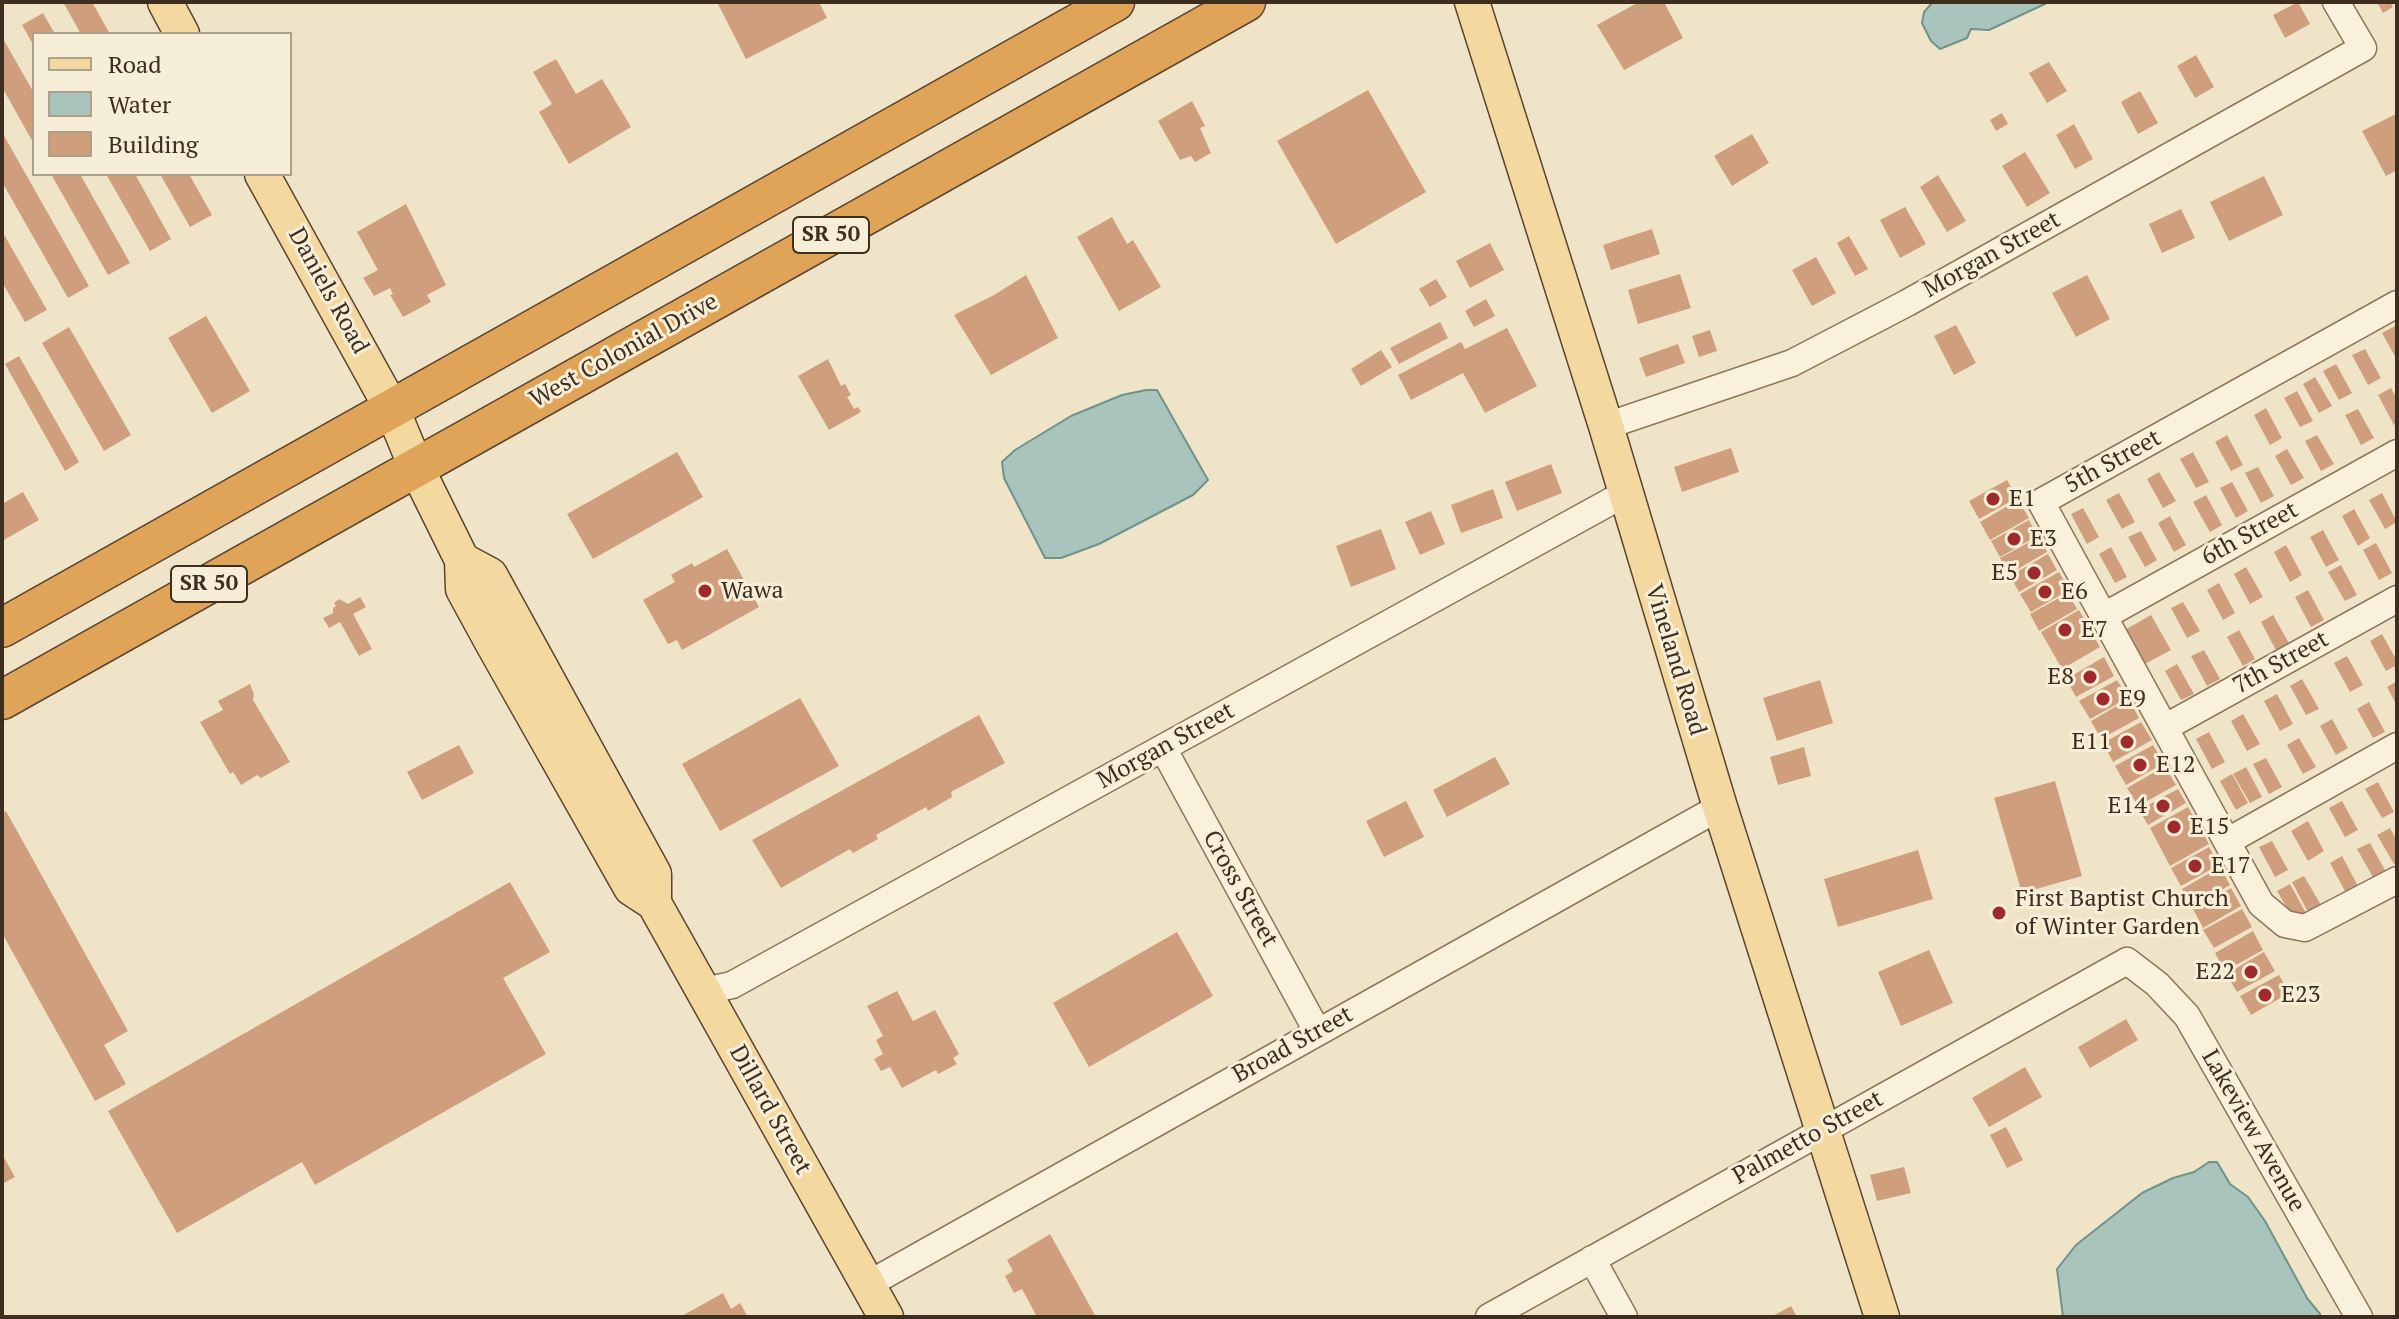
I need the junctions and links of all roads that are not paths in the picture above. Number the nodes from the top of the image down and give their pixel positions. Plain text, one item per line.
1 (165, 2) edge
2 (1115, 2) edge
3 (1246, 2) edge
4 (1472, 2) edge
5 (2336, 2) edge
6 (181, 32) edge
7 (263, 176) edge
8 (2397, 304) edge
9 (392, 409) junction
10 (1606, 426) junction
11 (2397, 453) edge
12 (416, 467) junction
13 (1626, 493) junction
14 (2397, 599) edge
15 (2104, 616) junction
16 (2, 628) edge
17 (2, 700) edge
18 (2166, 727) junction
19 (2397, 746) edge
20 (1163, 748) junction
21 (1720, 807) junction
22 (2228, 841) junction
23 (2397, 880) edge
24 (2127, 961) joint
25 (704, 991) junction
26 (1317, 1031) junction
27 (1823, 1129) junction
28 (1592, 1259) junction
29 (867, 1285) junction
30 (886, 1317) edge
31 (1489, 1317) edge
32 (1624, 1317) edge
33 (1882, 1317) edge
34 (2359, 1317) edge

1 - 6 main road
2 - 9 highway, SR 50
3 - 12 highway, West Colonial Drive / SR 50
4 - 10 main road, Vineland Road
5 - 10 street, Morgan Street
7 - 9 main road, Daniels Road
8 - 15 street, 5th Street
9 - 12 main road, Dillard Street
9 - 16 highway, SR 50
10 - 13 main road, Vineland Road
11 - 15 street, 6th Street
12 - 17 highway, West Colonial Drive / SR 50
12 - 25 main road, Dillard Street
13 - 20 street, Morgan Street
13 - 21 main road, Vineland Road
14 - 18 street, 7th Street
15 - 18 street, 5th Street
18 - 22 street, 5th Street
19 - 22 street
20 - 25 street, Morgan Street
20 - 26 street, Cross Street
21 - 26 street, Broad Street
21 - 27 main road, Vineland Road
22 - 23 street, 5th Street
24 - 27 street, Palmetto Street
24 - 34 street, Lakeview Avenue
25 - 29 main road, Dillard Street
26 - 29 street, Broad Street
27 - 28 street, Palmetto Street
27 - 33 main road, Vineland Road
28 - 31 street, Palmetto Street
28 - 32 street
29 - 30 main road, Dillard Street

